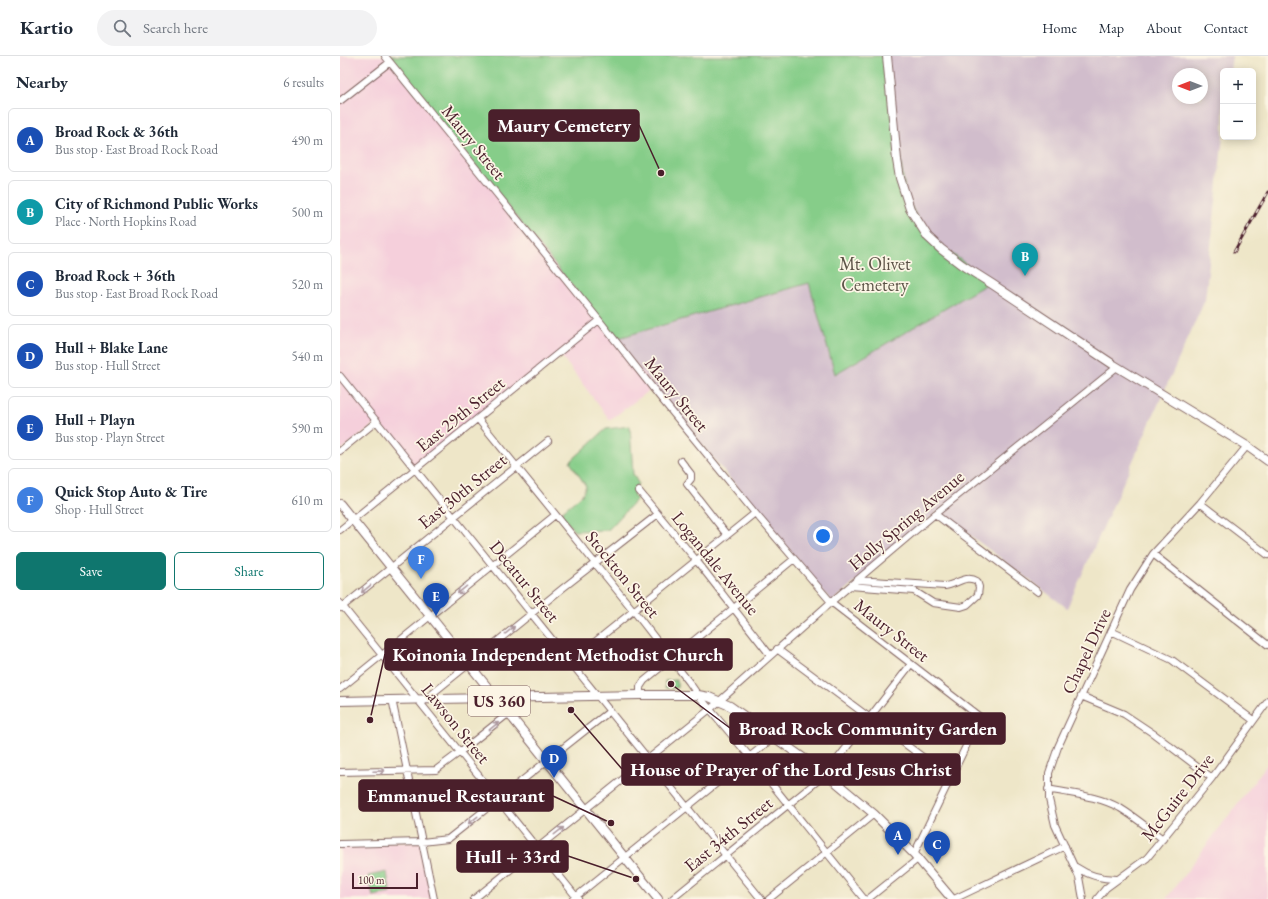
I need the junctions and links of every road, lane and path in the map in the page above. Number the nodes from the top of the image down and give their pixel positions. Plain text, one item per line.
1 (385, 56) edge
2 (887, 56) edge
3 (390, 62) junction
4 (340, 101) edge
5 (599, 320) junction
6 (1117, 367) junction
7 (340, 376) edge
8 (478, 419) junction
9 (377, 421) junction
10 (548, 441) dead end
11 (1247, 446) junction
12 (340, 451) edge
13 (681, 461) dead end
14 (1268, 461) edge
15 (516, 466) junction
16 (415, 469) junction
17 (639, 491) dead end
18 (1200, 503) junction
19 (340, 504) edge
20 (755, 512) junction
21 (658, 514) junction
22 (936, 514) junction
23 (555, 515) junction
24 (453, 517) junction
25 (353, 520) junction
26 (340, 530) edge
27 (727, 535) junction
28 (1153, 554) junction
29 (1268, 555) edge
30 (794, 559) junction
31 (696, 560) junction
32 (595, 563) junction
33 (493, 565) junction
34 (392, 568) junction
35 (858, 580) junction
36 (850, 586) junction
37 (1038, 592) dead end
38 (831, 602) junction
39 (341, 607) edge
40 (733, 608) junction
41 (633, 610) junction
42 (532, 613) junction
43 (430, 616) junction
44 (1111, 631) junction
45 (1268, 645) edge
46 (777, 649) junction
47 (382, 655) junction
48 (770, 655) junction
49 (671, 659) junction
50 (571, 661) junction
51 (469, 663) junction
52 (911, 664) junction
53 (340, 689) edge
54 (640, 695) junction
55 (698, 695) junction
56 (598, 696) junction
57 (1081, 696) junction
58 (417, 698) junction
59 (427, 698) junction
60 (496, 698) junction
61 (392, 699) junction
62 (340, 701) edge
63 (720, 701) junction
64 (1268, 702) edge
65 (710, 709) junction
66 (610, 711) junction
67 (509, 713) junction
68 (870, 718) junction
69 (1253, 720) junction
70 (774, 737) junction
71 (460, 752) junction
72 (750, 757) junction
73 (649, 759) junction
74 (548, 762) junction
75 (408, 770) junction
76 (340, 772) edge
77 (826, 774) junction
78 (951, 778) junction
79 (1212, 778) junction
80 (1048, 789) junction
81 (499, 800) junction
82 (788, 805) junction
83 (687, 807) junction
84 (586, 809) junction
85 (874, 814) junction
86 (1163, 839) junction
87 (422, 842) junction
88 (340, 844) edge
89 (1065, 846) junction
90 (537, 848) junction
91 (827, 853) junction
92 (727, 856) junction
93 (917, 856) junction
94 (625, 857) junction
95 (1076, 867) junction
96 (1117, 879) junction
97 (477, 898) edge
98 (576, 898) edge
99 (434, 899) edge
100 (658, 899) edge
101 (672, 899) edge
102 (761, 899) edge
103 (769, 899) edge
104 (864, 899) edge
105 (868, 899) edge
106 (953, 899) edge
107 (1083, 899) edge
108 (1097, 899) edge

1 - 3 street, Maury Street
2 - 6 main road
3 - 4 street
3 - 5 street, Maury Street
5 - 8 street, East 29th Street
5 - 20 street, Maury Street
6 - 11 main road
6 - 22 street, Holly Spring Avenue
7 - 9 street, Decatur Street
8 - 15 street, Stockton Street
8 - 16 street, East 29th Street
9 - 12 street
9 - 16 street, Decatur Street
10 - 15 street, East 30th Street
11 - 14 main road
11 - 18 street, Chapel Drive
13 - 27 street
15 - 23 street, Stockton Street
15 - 24 street, East 30th Street
16 - 24 street, Decatur Street
16 - 25 street, East 29th Street
17 - 21 street, Logandale Avenue
18 - 28 street, Chapel Drive
18 - 29 street
19 - 25 main road, US 360
20 - 27 street
20 - 30 street, Maury Street
21 - 31 street, Logandale Avenue
21 - 32 street
22 - 35 street, Holly Spring Avenue
22 - 37 street
23 - 32 street, Stockton Street
23 - 33 street
24 - 33 street, Decatur Street
24 - 34 street, East 30th Street
25 - 26 street, East 29th Street
25 - 34 main road, US 360
27 - 31 street
28 - 44 street, Chapel Drive
28 - 45 street
30 - 38 street, Maury Street
30 - 40 street
31 - 40 street, Logandale Avenue
31 - 41 street
32 - 41 street, Stockton Street
32 - 42 street
33 - 42 street, Decatur Street
33 -> 43 street
34 -> 39 street, East 30th Street
34 - 43 main road, US 360
35 - 36 street, Holly Spring Avenue
35 - 36 street
36 - 38 street, Holly Spring Avenue
38 - 46 street, Holly Spring Avenue
38 - 52 street, Maury Street
39 - 47 street, Lawson Street
40 - 48 street, Logandale Avenue
40 - 49 street
41 - 49 street, Stockton Street
41 - 50 street
42 - 50 street, Decatur Street
51 -> 42 street
43 - 47 street
43 - 51 main road, US 360
44 - 57 street, Chapel Drive
44 - 69 street
46 - 48 street, Holly Spring Avenue
46 - 68 street
47 - 53 street
47 - 58 street, Lawson Street
48 - 63 street, Holly Spring Avenue
49 - 54 street
49 - 55 street, Stockton Street
50 - 56 street, Decatur Street
51 - 59 street
51 - 60 main road, US 360
52 - 68 street, East 34th Street
52 - 78 street, Maury Street
54 - 55 main road
54 - 56 main road
55 - 63 main road
55 - 65 street, Stockton Street
56 - 60 main road
56 - 66 street, Decatur Street
57 - 79 street
57 - 80 street, Chapel Drive
58 - 59 main road
58 - 61 main road
58 - 71 street, Lawson Street
59 - 60 main road
60 - 67 main road, US 360
61 - 62 main road
61 - 75 street
63 - 65 street, Holly Spring Avenue
63 - 70 main road
64 - 69 street, McGuire Drive
65 - 72 street, Stockton Street
65 - 73 street, Holly Spring Avenue
66 - 73 street, Decatur Street
66 - 74 street
71 -> 67 street
67 - 74 main road, US 360
68 - 77 street, East 34th Street
68 - 78 street
69 - 79 street, McGuire Drive
70 - 72 street
70 - 77 main road
71 - 75 street
71 - 81 street, Lawson Street
72 - 82 street, Stockton Street
72 - 83 street
73 - 83 street, Decatur Street
73 - 84 street, Holly Spring Avenue
74 - 81 street
74 - 84 main road, US 360
76 -> 75 street
75 - 87 street
77 - 82 street, East 34th Street
77 - 85 main road
78 - 93 street
79 - 86 street, McGuire Drive
80 - 86 street
80 - 89 street, Chapel Drive
81 -> 87 street
81 - 90 street, Lawson Street
82 - 91 street, Stockton Street
82 - 92 street, East 34th Street
83 - 92 street, Decatur Street
83 - 94 street
90 -> 84 street, Holly Spring Avenue
84 - 94 main road, US 360
85 - 91 street
85 - 93 main road
86 - 96 street, McGuire Drive
87 - 88 street
87 - 99 street
89 - 95 street, Chapel Drive
89 - 106 street
90 - 97 street, Holly Spring Avenue
90 - 98 street, Lawson Street
91 - 103 street
91 - 104 street, Stockton Street
92 - 101 street, East 34th Street
92 - 102 street, Decatur Street
93 - 105 street
93 - 106 main road
94 - 98 street
94 - 100 main road, US 360
95 - 96 street
95 - 107 street, Chapel Drive
96 - 108 street, McGuire Drive

